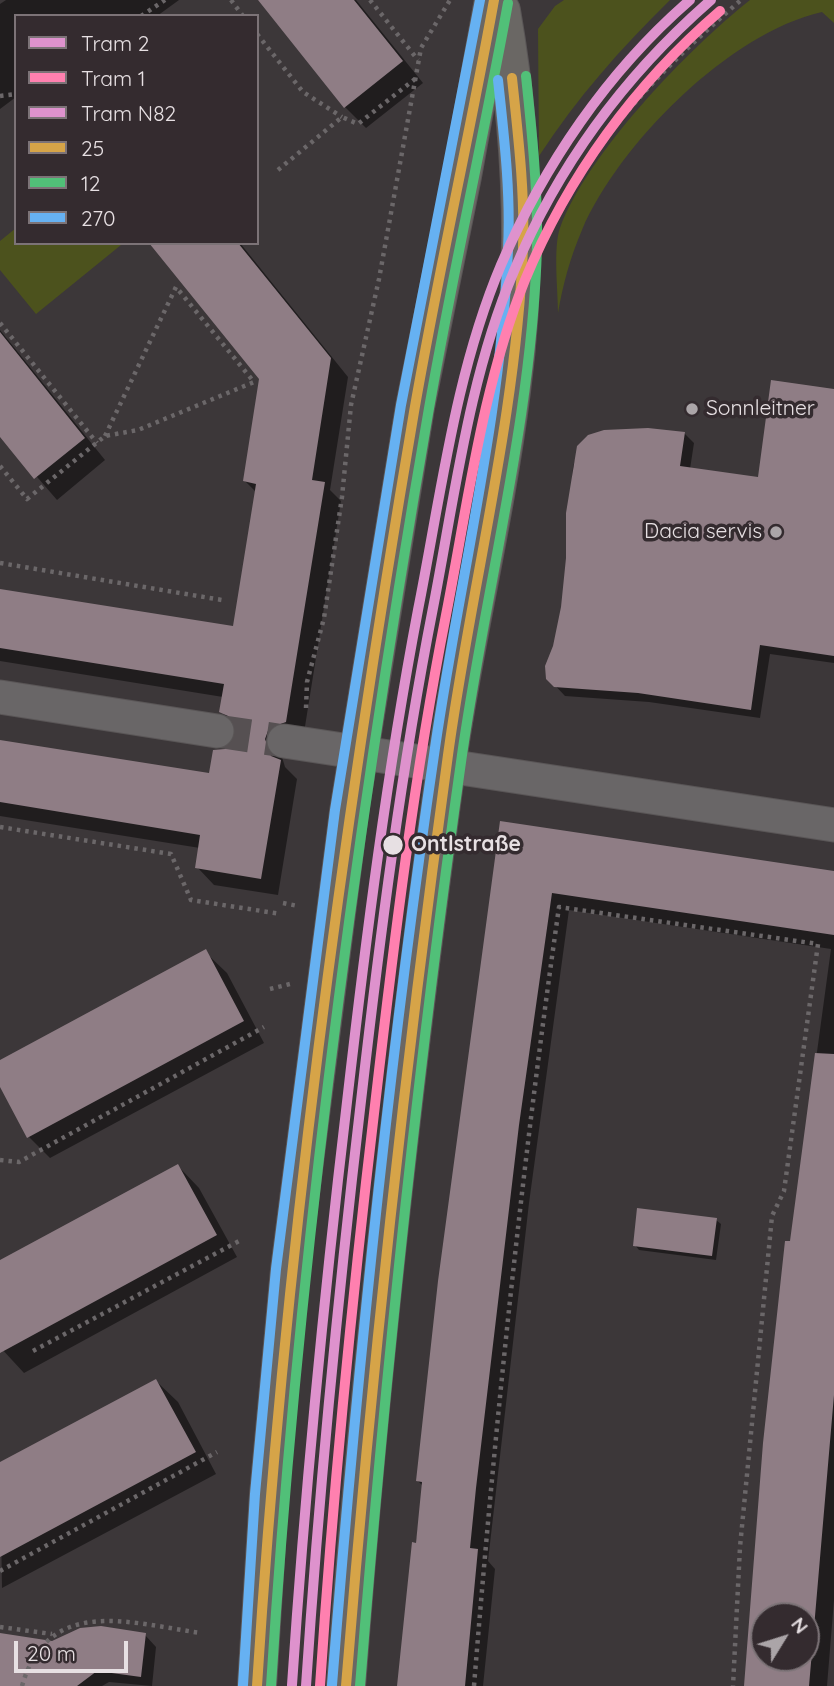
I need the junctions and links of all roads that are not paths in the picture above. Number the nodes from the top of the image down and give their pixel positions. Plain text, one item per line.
1 (496, 0) edge
2 (0, 697) edge
3 (217, 731) tunnel mouth
4 (284, 741) tunnel mouth
5 (359, 753) junction
6 (446, 766) junction
7 (834, 825) edge
8 (257, 1686) edge
9 (346, 1686) edge

1 - 5 main road
1 - 6 main road
2 - 3 street
4 - 5 street
5 - 6 street
5 - 8 main road
6 - 7 street
6 - 9 main road

